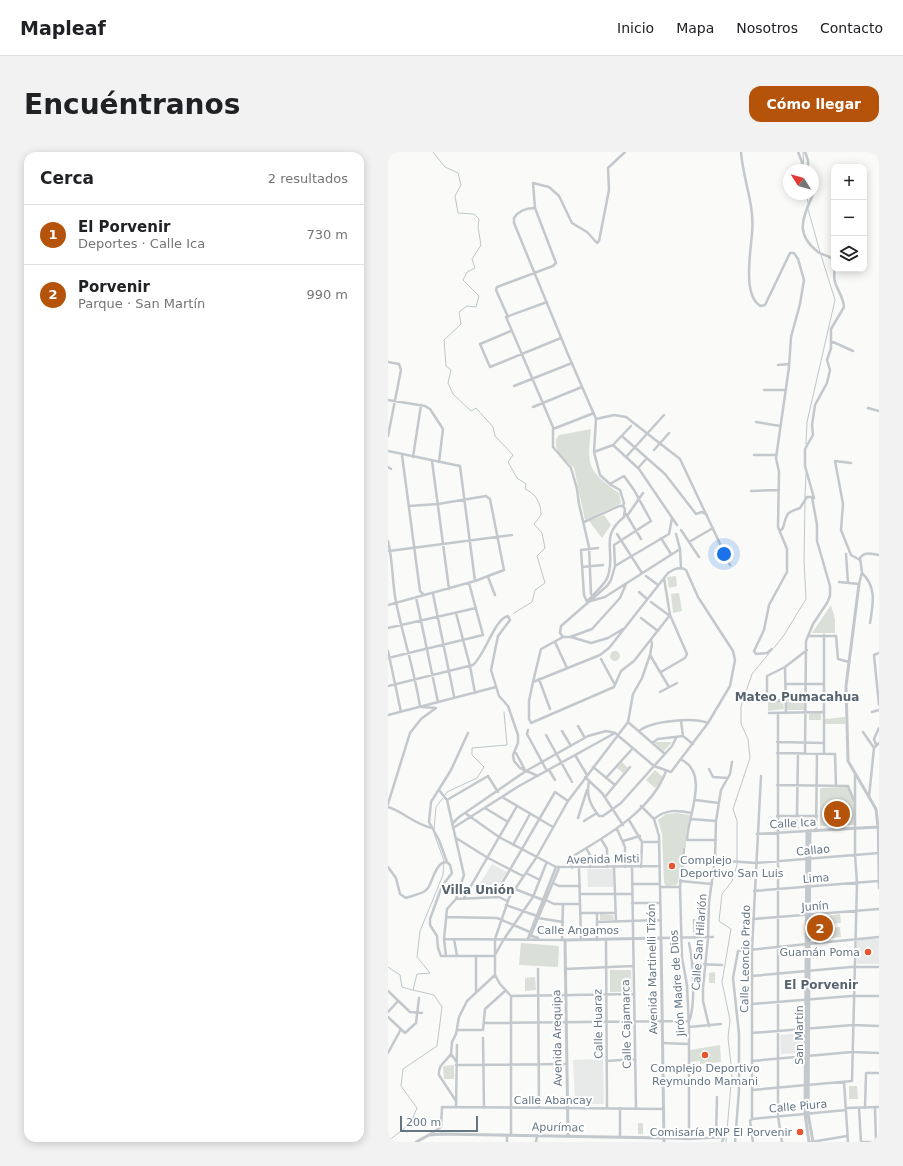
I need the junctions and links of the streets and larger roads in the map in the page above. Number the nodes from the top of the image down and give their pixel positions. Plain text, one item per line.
1 (625, 152) edge
2 (741, 152) edge
3 (798, 152) edge
4 (805, 152) edge
5 (802, 164) edge
6 (808, 164) edge
7 (810, 200) edge
8 (535, 208) junction
9 (831, 257) edge
10 (833, 272) edge
11 (536, 273) junction
12 (547, 302) junction
13 (508, 317) junction
14 (511, 331) junction
15 (561, 338) junction
16 (831, 341) junction
17 (853, 351) dead end
18 (522, 354) junction
19 (388, 362) edge
20 (572, 362) junction
21 (789, 364) junction
22 (778, 365) dead end
23 (533, 379) junction
24 (514, 386) dead end
25 (582, 387) junction
26 (764, 390) dead end
27 (786, 390) junction
28 (388, 400) edge
29 (395, 401) junction
30 (544, 404) junction
31 (421, 405) junction
32 (533, 407) dead end
33 (868, 408) dead end
34 (879, 411) edge
35 (594, 413) junction
36 (664, 415) dead end
37 (596, 419) junction
38 (756, 422) dead end
39 (632, 426) dead end
40 (780, 426) junction
41 (553, 429) junction
42 (648, 432) junction
43 (669, 433) dead end
44 (388, 436) edge
45 (623, 437) junction
46 (660, 443) junction
47 (613, 446) junction
48 (634, 447) junction
49 (654, 450) dead end
50 (388, 451) edge
51 (594, 452) junction
52 (402, 455) junction
53 (776, 455) junction
54 (754, 456) dead end
55 (413, 457) junction
56 (626, 457) junction
57 (647, 458) junction
58 (432, 461) junction
59 (439, 462) junction
60 (851, 463) dead end
61 (638, 468) junction
62 (610, 484) junction
63 (779, 490) junction
64 (750, 491) dead end
65 (643, 493) dead end
66 (814, 498) junction
67 (465, 500) junction
68 (638, 500) junction
69 (438, 504) junction
70 (409, 506) junction
71 (623, 506) junction
72 (626, 514) junction
73 (707, 515) junction
74 (672, 518) junction
75 (584, 522) junction
76 (677, 525) dead end
77 (713, 528) junction
78 (681, 530) dead end
79 (781, 530) junction
80 (636, 532) junction
81 (617, 534) dead end
82 (676, 534) dead end
83 (512, 535) dead end
84 (498, 538) junction
85 (661, 538) junction
86 (641, 539) dead end
87 (388, 541) edge
88 (470, 541) junction
89 (621, 541) junction
90 (689, 542) junction
91 (443, 545) junction
92 (414, 548) junction
93 (589, 548) junction
94 (598, 548) dead end
95 (680, 549) junction
96 (389, 551) junction
97 (671, 554) junction
98 (846, 554) dead end
99 (879, 555) edge
100 (631, 556) junction
101 (699, 557) dead end
102 (860, 560) junction
103 (603, 565) dead end
104 (730, 565) dead end
105 (590, 566) junction
106 (615, 566) junction
107 (582, 567) junction
108 (682, 568) junction
109 (862, 572) junction
110 (642, 573) junction
111 (488, 576) junction
112 (646, 576) dead end
113 (664, 578) junction
114 (475, 581) junction
115 (839, 582) dead end
116 (469, 583) junction
117 (848, 583) junction
118 (626, 584) junction
119 (859, 584) junction
120 (658, 585) junction
121 (449, 589) junction
122 (639, 592) dead end
123 (433, 594) junction
124 (425, 595) junction
125 (495, 595) dead end
126 (591, 595) junction
127 (416, 597) junction
128 (647, 599) junction
129 (396, 602) junction
130 (586, 602) junction
131 (651, 602) dead end
132 (388, 605) edge
133 (476, 608) junction
134 (456, 613) junction
135 (670, 615) junction
136 (438, 617) junction
137 (641, 618) dead end
138 (420, 621) junction
139 (870, 623) dead end
140 (402, 625) junction
141 (388, 628) edge
142 (624, 630) junction
143 (658, 631) junction
144 (824, 635) junction
145 (808, 636) junction
146 (564, 637) junction
147 (570, 637) junction
148 (651, 640) junction
149 (463, 641) junction
150 (555, 642) junction
151 (444, 645) junction
152 (427, 649) junction
153 (772, 649) dead end
154 (807, 650) junction
155 (388, 651) edge
156 (407, 653) junction
157 (879, 653) edge
158 (650, 655) junction
159 (388, 658) edge
160 (601, 659) dead end
161 (849, 662) junction
162 (470, 666) junction
163 (785, 667) junction
164 (567, 668) junction
165 (450, 671) junction
166 (661, 672) junction
167 (433, 675) junction
168 (539, 679) junction
169 (415, 680) junction
170 (533, 682) junction
171 (677, 683) dead end
172 (396, 684) junction
173 (786, 684) junction
174 (807, 684) junction
175 (824, 684) junction
176 (615, 685) junction
177 (388, 686) edge
178 (496, 687) junction
179 (668, 687) junction
180 (660, 692) dead end
181 (475, 693) junction
182 (454, 696) junction
183 (806, 698) junction
184 (767, 701) junction
185 (786, 701) junction
186 (438, 702) junction
187 (758, 702) dead end
188 (879, 705) edge
189 (421, 707) junction
190 (550, 709) dead end
191 (879, 710) edge
192 (401, 712) junction
193 (768, 712) dead end
194 (824, 712) junction
195 (872, 712) dead end
196 (778, 713) junction
197 (786, 713) junction
198 (806, 713) junction
199 (388, 715) edge
200 (681, 721) junction
201 (628, 722) junction
202 (708, 723) junction
203 (578, 726) dead end
204 (879, 728) edge
205 (528, 730) dead end
206 (562, 731) dead end
207 (639, 731) junction
208 (468, 732) dead end
209 (863, 732) dead end
210 (615, 733) junction
211 (546, 735) dead end
212 (618, 735) junction
213 (683, 736) junction
214 (585, 738) junction
215 (676, 738) junction
216 (778, 742) junction
217 (652, 743) junction
218 (805, 743) junction
219 (824, 743) junction
220 (693, 744) junction
221 (878, 744) edge
222 (571, 746) junction
223 (633, 748) junction
224 (874, 748) junction
225 (516, 753) dead end
226 (777, 753) junction
227 (798, 753) junction
228 (557, 754) junction
229 (665, 754) junction
230 (805, 754) junction
231 (817, 754) junction
232 (824, 754) junction
233 (575, 755) junction
234 (682, 760) junction
235 (542, 762) junction
236 (732, 762) dead end
237 (562, 763) junction
238 (654, 766) junction
239 (593, 767) junction
240 (630, 768) dead end
241 (709, 769) dead end
242 (548, 770) junction
243 (525, 771) junction
244 (666, 771) junction
245 (855, 775) junction
246 (538, 776) junction
247 (586, 776) junction
248 (760, 776) dead end
249 (606, 778) junction
250 (728, 778) junction
251 (555, 780) dead end
252 (589, 781) junction
253 (572, 782) dead end
254 (614, 785) junction
255 (777, 785) junction
256 (798, 785) junction
257 (817, 786) junction
258 (836, 786) junction
259 (439, 790) junction
260 (587, 790) junction
261 (498, 792) junction
262 (502, 797) junction
263 (604, 797) junction
264 (445, 798) junction
265 (869, 798) junction
266 (695, 800) junction
267 (568, 801) junction
268 (719, 803) junction
269 (855, 804) junction
270 (388, 805) edge
271 (517, 806) junction
272 (641, 806) junction
273 (485, 808) junction
274 (878, 809) edge
275 (613, 811) junction
276 (465, 813) junction
277 (597, 813) junction
278 (692, 813) junction
279 (530, 814) junction
280 (777, 816) junction
281 (797, 816) junction
282 (816, 816) junction
283 (470, 818) junction
284 (538, 818) junction
285 (578, 818) dead end
286 (654, 819) junction
287 (691, 819) junction
288 (629, 820) junction
289 (584, 821) dead end
290 (716, 821) junction
291 (508, 822) junction
292 (452, 824) junction
293 (623, 825) junction
294 (878, 826) junction
295 (553, 827) junction
296 (432, 828) junction
297 (453, 828) junction
298 (855, 828) junction
299 (617, 829) junction
300 (808, 831) junction
301 (816, 831) junction
302 (777, 833) junction
303 (757, 834) junction
304 (640, 836) junction
305 (456, 838) junction
306 (499, 838) junction
307 (601, 839) junction
308 (716, 840) junction
309 (623, 841) junction
310 (642, 842) junction
311 (659, 842) junction
312 (513, 845) junction
313 (586, 848) junction
314 (521, 849) junction
315 (684, 849) dead end
316 (878, 853) edge
317 (855, 854) junction
318 (488, 858) junction
319 (536, 858) junction
320 (683, 858) junction
321 (808, 858) junction
322 (715, 859) junction
323 (778, 861) junction
324 (447, 862) junction
325 (756, 863) junction
326 (546, 864) junction
327 (660, 866) junction
328 (388, 867) edge
329 (590, 867) junction
330 (607, 867) junction
331 (614, 867) junction
332 (625, 867) junction
333 (632, 867) junction
334 (641, 867) junction
335 (558, 868) junction
336 (572, 868) junction
337 (580, 868) junction
338 (510, 869) junction
339 (524, 874) junction
340 (540, 880) junction
341 (680, 881) junction
342 (878, 881) edge
343 (553, 883) junction
344 (857, 883) junction
345 (632, 884) junction
346 (712, 884) junction
347 (580, 886) junction
348 (660, 886) junction
349 (808, 886) junction
350 (680, 887) junction
351 (515, 888) junction
352 (879, 888) edge
353 (778, 889) junction
354 (754, 891) junction
355 (580, 894) junction
356 (615, 894) junction
357 (632, 894) junction
358 (494, 897) junction
359 (533, 897) junction
360 (464, 898) junction
361 (456, 899) junction
362 (544, 900) junction
363 (507, 903) junction
364 (660, 903) junction
365 (563, 904) junction
366 (580, 904) junction
367 (632, 904) junction
368 (879, 909) edge
369 (856, 911) junction
370 (523, 912) junction
371 (580, 913) junction
372 (597, 913) junction
373 (615, 913) junction
374 (808, 915) junction
375 (446, 917) junction
376 (537, 917) junction
377 (778, 917) junction
378 (501, 919) junction
379 (753, 919) junction
380 (661, 920) junction
381 (694, 920) dead end
382 (633, 921) junction
383 (563, 922) junction
384 (597, 922) junction
385 (616, 922) junction
386 (513, 926) junction
387 (530, 934) junction
388 (713, 937) dead end
389 (879, 937) edge
390 (444, 938) junction
391 (454, 938) junction
392 (495, 938) junction
393 (540, 938) junction
394 (661, 938) junction
395 (681, 938) junction
396 (695, 938) junction
397 (708, 938) junction
398 (855, 938) junction
399 (504, 939) junction
400 (528, 939) junction
401 (633, 939) junction
402 (563, 940) junction
403 (581, 940) junction
404 (597, 940) junction
405 (606, 940) junction
406 (689, 943) dead end
407 (808, 943) junction
408 (778, 946) junction
409 (752, 949) junction
410 (446, 956) junction
411 (457, 956) junction
412 (476, 956) junction
413 (495, 956) junction
414 (693, 964) junction
415 (704, 965) junction
416 (722, 965) dead end
417 (633, 966) junction
418 (606, 967) junction
419 (855, 968) junction
420 (879, 968) edge
421 (565, 969) junction
422 (538, 970) dead end
423 (807, 971) junction
424 (778, 974) junction
425 (496, 975) junction
426 (752, 976) junction
427 (388, 991) edge
428 (505, 991) junction
429 (476, 992) junction
430 (606, 994) junction
431 (634, 994) junction
432 (538, 995) junction
433 (566, 995) junction
434 (511, 996) junction
435 (854, 996) junction
436 (879, 996) edge
437 (419, 998) dead end
438 (807, 1000) junction
439 (398, 1001) junction
440 (778, 1002) junction
441 (752, 1004) junction
442 (388, 1012) edge
443 (417, 1012) junction
444 (422, 1013) dead end
445 (388, 1017) edge
446 (634, 1021) junction
447 (662, 1021) junction
448 (689, 1021) junction
449 (511, 1022) junction
450 (538, 1022) junction
451 (566, 1022) junction
452 (606, 1022) junction
453 (484, 1023) junction
454 (721, 1024) dead end
455 (853, 1025) junction
456 (709, 1026) junction
457 (879, 1026) edge
458 (689, 1028) junction
459 (807, 1028) junction
460 (401, 1029) junction
461 (457, 1030) junction
462 (778, 1030) junction
463 (752, 1033) junction
464 (483, 1038) dead end
465 (663, 1043) junction
466 (688, 1044) junction
467 (456, 1045) dead end
468 (852, 1052) junction
469 (388, 1053) edge
470 (879, 1053) edge
471 (451, 1054) junction
472 (807, 1057) junction
473 (635, 1059) junction
474 (778, 1059) junction
475 (456, 1061) junction
476 (607, 1061) junction
477 (752, 1061) junction
478 (539, 1064) junction
479 (567, 1064) junction
480 (456, 1065) junction
481 (484, 1065) junction
482 (511, 1065) junction
483 (879, 1073) edge
484 (844, 1082) junction
485 (689, 1083) junction
486 (663, 1084) junction
487 (806, 1085) junction
488 (778, 1089) junction
489 (752, 1090) junction
490 (717, 1097) dead end
491 (456, 1101) junction
492 (456, 1107) junction
493 (879, 1107) edge
494 (484, 1108) junction
495 (511, 1108) junction
496 (539, 1108) junction
497 (568, 1108) junction
498 (607, 1108) junction
499 (620, 1108) junction
500 (636, 1108) junction
501 (859, 1108) junction
502 (865, 1108) junction
503 (875, 1108) junction
504 (664, 1109) junction
505 (846, 1109) junction
506 (806, 1114) junction
507 (778, 1116) junction
508 (752, 1118) junction
509 (441, 1127) junction
510 (441, 1134) junction
511 (428, 1135) junction
512 (509, 1135) junction
513 (537, 1136) junction
514 (568, 1136) junction
515 (595, 1136) junction
516 (847, 1136) junction
517 (620, 1137) junction
518 (640, 1137) junction
519 (664, 1138) junction
520 (682, 1138) junction
521 (686, 1138) junction
522 (716, 1138) junction
523 (417, 1142) edge
524 (507, 1142) edge
525 (536, 1142) edge
526 (595, 1142) edge
527 (640, 1142) edge
528 (664, 1142) edge
529 (682, 1142) edge
530 (722, 1142) edge
531 (734, 1142) edge
532 (753, 1142) edge
533 (782, 1142) edge
534 (811, 1142) edge
535 (848, 1142) edge
536 (862, 1142) edge
537 (878, 1142) edge

1 - 8 street
2 - 21 street
3 - 5 street
4 - 6 street
7 - 9 street
8 - 11 street
8 - 11 street
10 - 16 street
11 - 12 street
11 - 13 street
12 - 13 street
12 - 15 street
13 - 14 street
14 - 18 street
14 - 18 street
15 - 18 street
15 - 20 street
16 - 17 street
16 - 66 street
18 - 23 street
19 - 29 street
20 - 23 street
20 - 25 street
21 - 22 street
21 - 27 street
23 - 24 street
23 - 30 street
25 - 30 street
25 - 35 street
26 - 27 street
27 - 40 street
28 - 29 street
29 - 31 street
29 - 44 street
30 - 32 street
30 - 41 street
31 - 55 street
31 - 59 street
33 - 34 street
35 - 37 street
35 - 41 street
36 - 42 street
37 - 42 street
37 - 51 street
38 - 40 street
39 - 45 street
40 - 53 street
41 - 75 street
42 - 46 street
42 - 48 street
43 - 46 street
45 - 47 street
45 - 48 street
46 - 49 street
46 - 73 street
47 - 51 street
47 - 56 street
48 - 56 street
48 - 57 street
50 - 52 street
51 - 62 street
52 - 55 street
52 - 70 street
53 - 54 street
53 - 63 street
55 - 58 street
56 - 61 street
57 - 61 street
57 - 73 street
58 - 59 street
58 - 69 street
59 - 67 street
60 - 102 street
61 - 74 street
62 - 68 street
62 - 71 street
63 - 64 street
63 - 79 street
65 - 68 street
66 - 79 street
66 - 145 street
67 - 69 street
67 - 84 street
67 - 88 street
68 - 72 street
68 - 80 street
69 - 70 street
69 - 91 street
70 - 92 street
71 - 72 street
71 - 75 street
72 - 80 street
72 - 126 street
73 - 77 street
74 - 76 street
74 - 85 street
75 - 93 street
77 - 90 street
77 - 104 street
78 - 90 street
79 - 153 street
80 - 86 street
80 - 89 street
81 - 89 street
82 - 95 street
83 - 84 street
84 - 88 street
84 - 111 street
85 - 97 street
85 - 100 street
87 - 96 street
88 - 91 street
88 - 114 street
89 - 100 street
89 - 106 street
90 - 101 street
91 - 92 street
91 - 121 street
92 - 96 street
92 - 124 street
93 - 94 street
93 - 105 street
93 - 107 street
95 - 97 street
95 - 108 street
96 - 129 street
97 - 110 street
98 - 117 street
99 - 102 street
100 - 106 street
100 - 110 street
102 - 109 street
103 - 105 street
105 - 107 street
105 - 126 street
106 - 130 street
107 - 130 street
108 - 113 street
108 - 202 street
109 - 119 street
109 - 139 street
110 - 118 street
111 - 114 street
111 - 125 street
112 - 120 street
113 - 120 street
113 - 135 street
114 - 116 street
115 - 117 street
116 - 121 street
116 - 133 street
117 - 119 street
118 - 130 street
118 - 147 street
119 - 161 street
120 - 128 street
121 - 123 street
122 - 128 street
123 - 124 street
123 - 136 street
124 - 127 street
126 - 130 street
127 - 129 street
127 - 138 street
128 - 142 street
129 - 132 street
129 - 140 street
130 - 146 street
131 - 135 street
133 - 134 street
133 - 149 street
134 - 136 street
134 - 149 street
135 - 143 street
135 - 166 street
136 - 138 street
136 - 151 street
137 - 143 street
138 - 140 street
138 - 152 street
140 - 141 street
140 - 156 street
142 - 147 street
142 - 164 street
143 - 148 street
144 - 145 street
144 - 161 street
144 - 175 street
145 - 154 street
146 - 147 street
146 - 150 street
148 - 158 street
148 - 176 street
149 - 151 street
149 - 162 street
150 - 164 street
150 - 170 street
151 - 152 street
151 - 165 street
152 - 156 street
152 - 167 street
154 - 163 street
154 - 174 street
155 - 159 street
156 - 159 street
156 - 169 street
157 - 188 street
158 - 166 street
158 - 201 street
159 - 172 street
160 - 176 street
161 - 245 street
162 - 165 street
162 - 178 street
162 - 181 street
163 - 173 street
163 - 184 street
164 - 168 street
165 - 167 street
165 - 182 street
166 - 179 street
167 - 169 street
167 - 186 street
168 - 170 street
168 - 190 street
169 - 172 street
169 - 189 street
170 - 176 street
171 - 179 street
172 - 177 street
172 - 192 street
173 - 174 street
173 - 185 street
174 - 175 street
174 - 183 street
175 - 194 street
178 - 181 street
178 - 243 street
179 - 180 street
181 - 182 street
182 - 186 street
183 - 185 street
183 - 198 street
184 - 185 street
184 - 187 street
185 - 197 street
186 - 189 street
189 - 192 street
189 - 270 street
191 - 195 street
192 - 199 street
193 - 196 street
194 - 198 street
194 - 219 street
196 - 197 street
196 - 216 street
197 - 198 street
198 - 218 street
200 - 202 street
200 - 207 street
200 - 213 street
201 - 207 street
201 - 212 street
202 - 220 street
203 - 214 street
204 - 221 street
205 - 235 street
206 - 222 street
207 - 217 street
208 - 259 street
209 - 224 street
210 - 212 street
210 - 214 street
210 - 233 street
211 - 228 street
212 - 223 street
212 - 239 street
213 - 215 street
213 - 220 street
214 - 222 street
215 - 217 street
215 - 229 street
216 - 218 street
216 - 226 street
217 - 229 street
218 - 219 street
218 - 230 street
219 - 232 street
220 - 234 street
221 - 224 street
222 - 228 street
223 - 238 street
223 - 249 street
224 - 265 street
225 - 243 street
226 - 227 street
226 - 255 street
227 - 230 street
227 - 256 street
228 - 235 street
228 - 237 street
229 - 238 street
230 - 231 street
231 - 232 street
231 - 257 street
232 - 258 street
233 - 237 street
233 - 247 street
234 - 244 street
234 - 266 street
235 - 242 street
235 - 243 street
236 - 250 street, Calle San Hilarión
237 - 242 street
237 - 253 street
238 - 244 street
238 - 275 street
239 - 247 street
239 - 249 street
240 - 254 street
241 - 250 street
242 - 246 street
242 - 251 street
243 - 246 street
243 - 261 street
244 - 272 street
245 - 265 street
245 - 269 street
246 - 262 street
247 - 252 street
247 - 267 street
248 - 303 street, Calle Leoncio Prado
249 - 254 street
250 - 268 street, Calle San Hilarión
252 - 260 street
252 - 263 street
254 - 263 street
255 - 256 street
255 - 280 street
256 - 257 street
256 - 281 street
257 - 258 street
257 - 282 street
258 - 269 street
259 - 264 street
259 - 296 street
260 - 277 street
260 - 285 street
261 - 264 street
261 - 276 street
262 - 271 street
262 - 273 street
263 - 275 street
264 - 292 street
265 - 274 street
266 - 268 street
266 - 278 street
267 - 284 street
267 - 295 street
268 - 290 street, Calle San Hilarión
269 - 298 street
270 - 296 street
271 - 279 street
271 - 291 street
272 - 286 street
272 - 288 street
273 - 283 street
273 - 291 street
274 - 294 street
275 - 277 street
275 - 293 street
276 - 283 street, Avenida Misti
276 - 292 street
277 - 289 street
278 - 286 street
278 - 287 street
279 - 284 street
279 - 312 street
280 - 281 street
280 - 302 street
281 - 282 street
282 - 301 street
283 - 297 street
283 - 306 street, Avenida Misti
284 - 295 street
284 - 314 street
286 - 311 street, Avenida Martinelli Tizón
287 - 290 street
287 - 308 street
288 - 293 street
288 - 304 street
290 - 308 street, Calle San Hilarión
291 - 306 street
292 - 297 street
293 - 299 street
294 - 298 street, Calle Ica
294 - 316 street
295 - 319 street
296 - 324 street
297 - 305 street
298 - 301 street, Calle Ica
298 - 317 street
299 - 307 street
299 - 309 street
300 - 301 street, Calle Ica
300 - 302 street, Calle Ica
300 - 321 street, San Martín
302 - 303 street, Calle Ica
302 - 323 street
303 - 325 street, Calle Leoncio Prado
304 - 309 street
304 - 310 street
305 - 318 street
305 - 361 street
306 - 312 street, Avenida Misti
306 - 318 street
307 - 313 street
307 - 330 street
308 - 322 street, Calle San Hilarión
309 - 332 street
310 - 311 street
310 - 334 street
311 - 327 street, Avenida Martinelli Tizón
312 - 314 street, Avenida Misti
313 - 329 street
313 - 336 street
314 - 319 street, Avenida Misti
314 - 338 street
315 - 320 street, Jirón Madre de Dios
316 - 317 street, Callao
316 - 342 street
317 - 321 street, Callao
317 - 344 street
318 - 338 street
318 - 360 street
319 - 326 street, Avenida Misti
319 - 339 street
320 - 322 street, Callao
320 - 341 street, Jirón Madre de Dios
321 - 323 street, Callao
321 - 349 street, San Martín
322 - 325 street, Callao
322 - 346 street, Calle San Hilarión
323 - 325 street, Callao
323 - 353 street
324 - 328 street
324 - 410 street
325 - 354 street, Calle Leoncio Prado
326 - 335 street, Avenida Misti
326 - 340 street
327 - 334 street, Avenida Misti
327 - 348 street, Avenida Martinelli Tizón
329 - 330 street, Avenida Misti
329 - 337 street, Avenida Misti
330 - 331 street, Avenida Misti
331 - 332 street, Avenida Misti
331 - 356 street
332 - 333 street, Avenida Misti
333 - 334 street, Avenida Misti
333 - 345 street, Calle Cajamarca
335 - 336 street, Avenida Misti
335 - 343 street
335 - 362 street
336 - 337 street, Avenida Misti
337 - 347 street
338 - 339 street
338 - 358 street
339 - 340 street
339 - 351 street
340 - 359 street
341 - 346 street
341 - 350 street, Jirón Madre de Dios
342 - 344 street, Lima
342 - 352 street
343 - 347 street
343 - 362 street
344 - 349 street, Lima
344 - 369 street
345 - 348 street
345 - 357 street, Calle Cajamarca
346 - 397 street, Calle San Hilarión
347 - 355 street
348 - 350 street
348 - 364 street, Avenida Martinelli Tizón
349 - 353 street, Lima
349 - 374 street, San Martín
350 - 395 street, Jirón Madre de Dios
351 - 359 street
351 - 363 street
353 - 354 street, Lima
353 - 377 street
354 - 379 street, Calle Leoncio Prado
355 - 356 street
355 - 366 street
356 - 357 street
356 - 373 street
357 - 367 street, Calle Cajamarca
358 - 360 street
358 - 363 street
359 - 362 street
359 - 370 street
360 - 361 street
361 - 375 street
362 - 365 street
362 - 376 street
363 - 370 street
363 - 378 street
364 - 367 street
364 - 380 street, Avenida Martinelli Tizón
365 - 366 street
365 - 383 street
366 - 371 street
367 - 382 street, Calle Cajamarca
368 - 369 street, Junín
369 - 374 street, Junín
369 - 398 street
370 - 376 street
370 - 386 street
371 - 372 street
371 - 403 street
372 - 373 street
372 - 384 street
373 - 385 street
374 - 377 street, Junín
374 - 407 street, San Martín
375 - 378 street
375 - 390 street
376 - 383 street
376 - 387 street
377 - 379 street, Junín
377 - 408 street
378 - 386 street
378 - 392 street
379 - 409 street, Calle Leoncio Prado
380 - 382 street
380 - 394 street, Avenida Martinelli Tizón
381 - 396 street
382 - 385 street
382 - 401 street, Calle Cajamarca
383 - 402 street
384 - 385 street
384 - 404 street
386 - 387 street
386 - 399 street
387 - 393 street
387 - 400 street
388 - 397 street, Calle Angamos
389 - 398 street
390 - 391 street, Calle Angamos
390 - 410 street
391 - 392 street, Calle Angamos
391 - 411 street
392 - 399 street, Calle Angamos
392 - 413 street
393 - 400 street, Calle Angamos
393 - 402 street, Calle Angamos
394 - 395 street, Calle Angamos
394 - 401 street, Calle Angamos
394 - 447 street, Avenida Martinelli Tizón
395 - 396 street, Calle Angamos
395 - 448 street, Jirón Madre de Dios
396 - 397 street, Calle Angamos
397 - 415 street, Calle San Hilarión
398 - 407 street
398 - 419 street
399 - 400 street, Calle Angamos
399 - 413 street
401 - 405 street, Calle Angamos
401 - 417 street, Calle Cajamarca
402 - 403 street, Calle Angamos
402 - 421 street, Avenida Arequipa
403 - 404 street, Calle Angamos
404 - 405 street, Calle Angamos
405 - 418 street, Calle Huaraz
406 - 414 street
407 - 408 street
407 - 423 street, San Martín
408 - 409 street
408 - 424 street
409 - 426 street, Calle Leoncio Prado
409 - 531 street
410 - 411 street
411 - 412 street
412 - 413 street
412 - 429 street
413 - 425 street
414 - 415 street
414 - 448 street
415 - 416 street
415 - 456 street, Calle San Hilarión
417 - 418 street
417 - 431 street, Calle Cajamarca
418 - 421 street
418 - 430 street, Calle Huaraz
419 - 420 street
419 - 423 street
419 - 435 street
421 - 433 street, Avenida Arequipa
422 - 432 street
423 - 424 street
423 - 438 street, San Martín
424 - 426 street
424 - 440 street
425 - 428 street
425 - 429 street
426 - 441 street, Calle Leoncio Prado
427 - 439 street
428 - 434 street
428 - 453 street
429 - 461 street
430 - 431 street
430 - 433 street
430 - 452 street, Calle Huaraz
431 - 446 street, Calle Cajamarca
432 - 433 street
432 - 434 street
432 - 450 street
433 - 451 street, Avenida Arequipa
434 - 449 street
435 - 436 street
435 - 438 street
435 - 455 street
437 - 443 street
438 - 440 street
438 - 459 street, San Martín
439 - 442 street
439 - 443 street
440 - 441 street
440 - 462 street
441 - 463 street, Calle Leoncio Prado
443 - 444 street
443 - 460 street
445 - 460 street
446 - 447 street
446 - 452 street
446 - 473 street, Calle Cajamarca
447 - 448 street
447 - 465 street, Avenida Martinelli Tizón
448 - 458 street, Jirón Madre de Dios
449 - 450 street
449 - 453 street
449 - 482 street
450 - 451 street
450 - 478 street
451 - 452 street
451 - 479 street, Avenida Arequipa
452 - 476 street, Calle Huaraz
453 - 461 street
454 - 456 street
455 - 457 street
455 - 459 street
455 - 468 street
456 - 458 street
458 - 466 street, Jirón Madre de Dios
459 - 462 street
459 - 472 street, San Martín
460 - 469 street
461 - 471 street
462 - 463 street
462 - 474 street
463 - 477 street, Calle Leoncio Prado
464 - 481 street
465 - 466 street
465 - 486 street, Avenida Martinelli Tizón
466 - 485 street, Jirón Madre de Dios
467 - 475 street
468 - 470 street
468 - 472 street
468 - 484 street
471 - 475 street
471 - 491 street
472 - 474 street
472 - 487 street, San Martín
473 - 476 street
473 - 500 street, Calle Cajamarca
474 - 477 street
474 - 488 street
475 - 480 street
476 - 498 street, Calle Huaraz
477 - 489 street, Calle Leoncio Prado
478 - 479 street
478 - 482 street
478 - 496 street
479 - 497 street, Avenida Arequipa
480 - 481 street
480 - 491 street
481 - 482 street
481 - 494 street
482 - 495 street
483 - 502 street
484 - 487 street
484 - 505 street
485 - 486 street
485 - 521 street, Jirón Madre de Dios
486 - 504 street, Avenida Martinelli Tizón
487 - 488 street
487 - 506 street, San Martín
488 - 489 street
488 - 507 street
489 - 508 street, Calle Leoncio Prado
490 - 522 street
491 - 492 street
492 - 494 street, Calle Abancay
492 - 509 street, Calle Abancay
493 - 503 street, Calle Piura
494 - 495 street, Calle Abancay
495 - 496 street, Calle Abancay
495 - 512 street
496 - 497 street, Calle Abancay
497 - 498 street, Calle Abancay
497 - 514 street, Avenida Arequipa
498 - 499 street, Calle Abancay
499 - 500 street, Calle Abancay
499 - 517 street
500 - 504 street, Calle Abancay
501 - 502 street, Calle Piura
501 - 505 street, Calle Piura
501 - 536 street
502 - 503 street, Calle Piura
503 - 537 street
504 - 519 street, Avenida Martinelli Tizón
505 - 506 street, Calle Piura
505 - 516 street
506 - 507 street, Calle Piura
506 - 534 street, San Martín
507 - 508 street, Calle Piura
507 - 533 street
508 - 532 street, Calle Leoncio Prado
509 - 510 street
509 - 511 street
510 - 511 street, Apurímac
510 - 512 street, Apurímac
511 - 523 street
512 - 513 street, Apurímac
512 - 524 street
513 - 514 street, Apurímac
513 - 525 street
514 - 515 street, Apurímac
515 - 517 street, Apurímac
515 - 526 street
516 - 534 street
516 - 535 street
517 - 518 street, Apurímac
518 - 519 street, Apurímac
518 - 527 street
519 - 520 street, Apurímac
519 - 528 street, Avenida Martinelli Tizón
520 - 521 street, Apurímac
520 - 529 street
521 - 522 street, Apurímac
522 - 530 street
536 - 537 street

